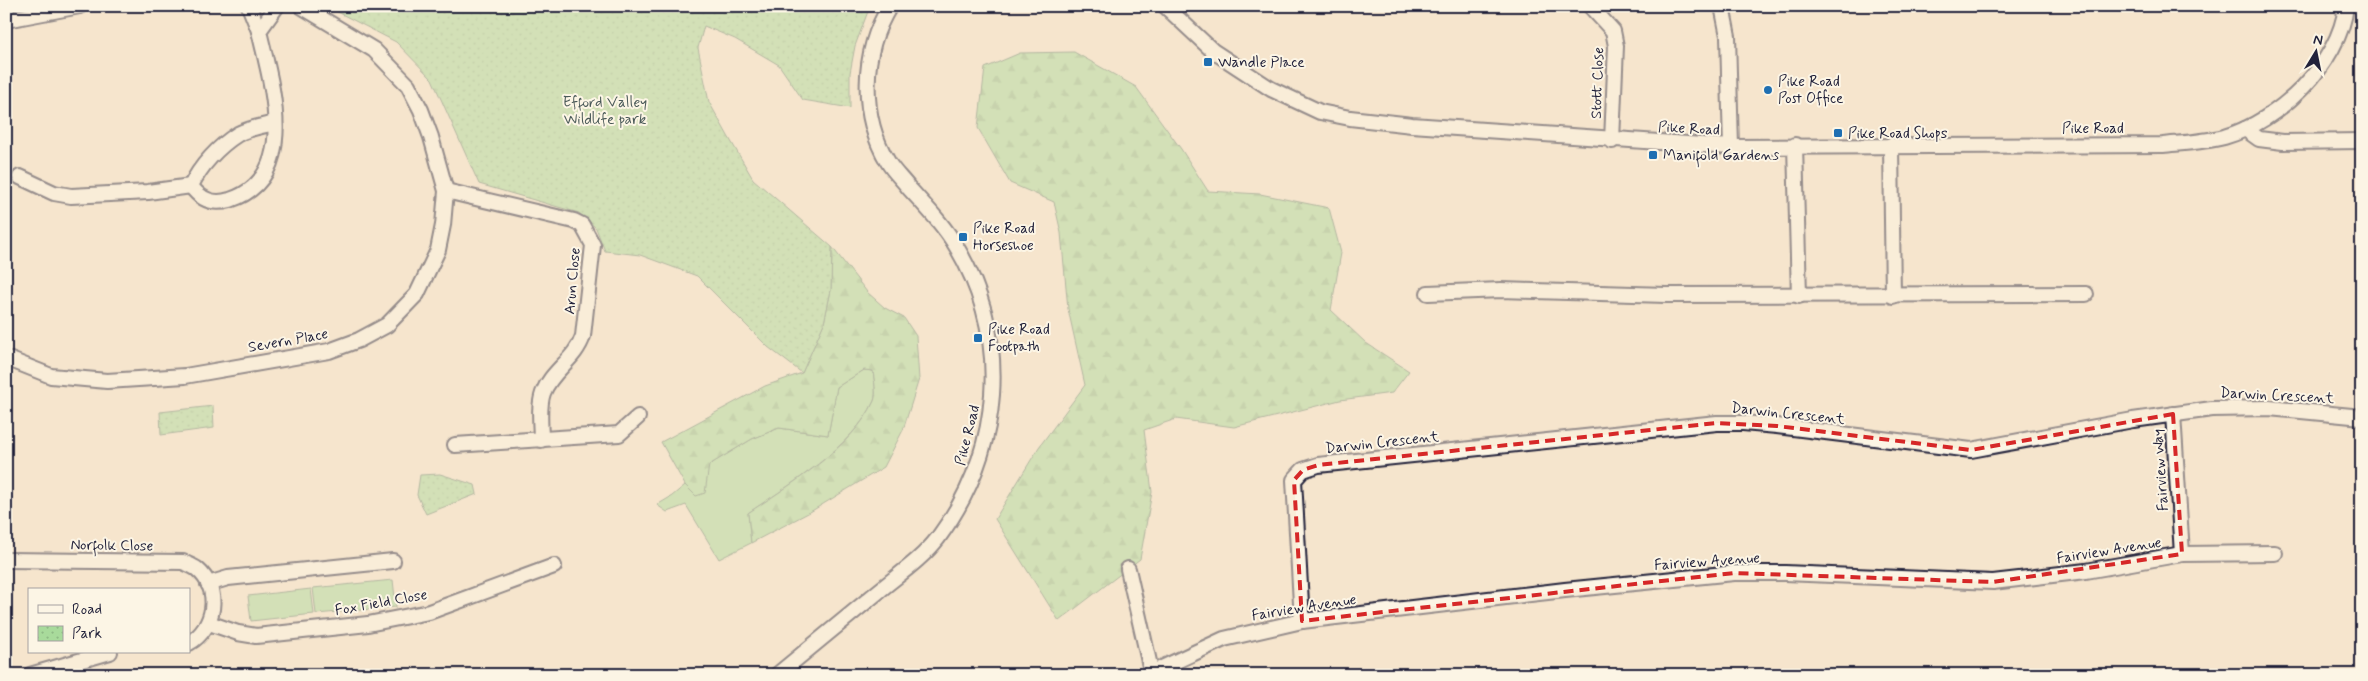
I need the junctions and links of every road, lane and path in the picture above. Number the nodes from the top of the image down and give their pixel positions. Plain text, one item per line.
1 (80, 6) edge
2 (249, 6) edge
3 (277, 6) edge
4 (301, 6) edge
5 (890, 6) edge
6 (1165, 6) edge
7 (1590, 6) edge
8 (1722, 6) edge
9 (2346, 6) edge
10 (6, 20) edge
11 (259, 31) junction
12 (275, 123) junction
13 (2245, 128) junction
14 (1612, 140) junction
15 (2362, 141) edge
16 (1795, 145) junction
17 (1891, 145) junction
18 (1731, 147) junction
19 (20, 177) dead end
20 (191, 186) junction
21 (446, 191) junction
22 (1428, 293) dead end
23 (2086, 294) dead end
24 (1799, 296) junction
25 (1893, 296) junction
26 (6, 358) edge
27 (2173, 414) junction
28 (638, 417) dead end
29 (2362, 417) edge
30 (541, 440) junction
31 (455, 445) dead end
32 (2275, 553) dead end
33 (2182, 554) junction
34 (6, 560) edge
35 (393, 561) dead end
36 (554, 566) dead end
37 (1128, 569) dead end
38 (208, 584) junction
39 (1302, 621) junction
40 (209, 624) junction
41 (190, 642) edge
42 (103, 654) edge
43 (1152, 674) edge
44 (30, 675) edge
45 (777, 675) edge

1 - 10 street
2 - 11 street
3 - 11 street
4 - 21 street, Severn Place
5 - 45 street, Pike Road
6 - 14 street, Pike Road
7 - 14 street, Stott Close
8 - 18 street
9 - 13 street, Pike Road
11 - 12 street
12 - 20 street
12 - 20 street
13 - 15 street
13 - 17 street, Pike Road
14 - 18 street, Pike Road
16 - 17 street, Pike Road
16 - 18 street, Pike Road
16 - 24 street
17 - 25 street
19 - 20 street
21 - 26 street, Severn Place
21 - 30 street, Arun Close
22 - 24 street
23 - 25 street
24 - 25 street
27 - 29 street, Darwin Crescent
27 - 33 street, Fairview Way
27 - 39 street, Darwin Crescent
28 - 30 street
30 - 31 street
32 - 33 street, Fairview Avenue
33 - 39 street, Fairview Avenue
34 - 38 street, Norfolk Close
35 - 38 street
36 - 40 street, Fox Field Close
37 - 43 street
38 - 40 street
39 - 43 street, Fairview Avenue
40 - 41 street
42 - 44 street

